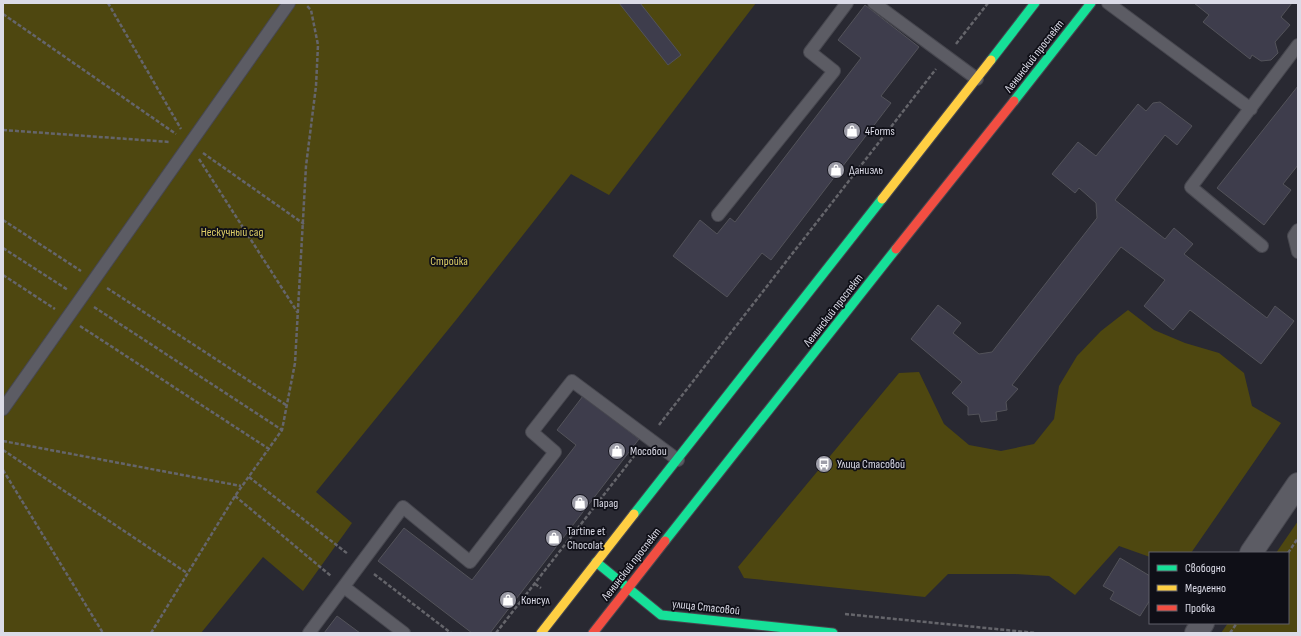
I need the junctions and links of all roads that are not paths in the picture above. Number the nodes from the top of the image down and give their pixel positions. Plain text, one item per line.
1 (289, 3) edge
2 (847, 3) edge
3 (874, 3) edge
4 (1035, 3) edge
5 (1091, 3) edge
6 (1108, 3) edge
7 (1298, 45) edge
8 (976, 79) junction
9 (1251, 109) junction
10 (718, 215) dead end
11 (1298, 230) edge
12 (1262, 246) dead end
13 (1298, 252) edge
14 (3, 409) edge
15 (678, 460) junction
16 (1298, 484) edge
17 (1252, 552) edge
18 (596, 562) junction
19 (344, 587) junction
20 (628, 587) junction
21 (1202, 624) edge
22 (309, 633) edge
23 (404, 633) edge
24 (541, 633) edge
25 (593, 633) edge
26 (833, 633) edge
27 (1196, 633) edge

1 - 14 lane
2 - 10 lane
3 - 8 lane
4 - 8 main road
5 - 20 main road, Ленинский проспект
6 - 9 lane
7 - 9 lane
8 - 15 main road
9 - 12 lane
11 - 13 lane
15 - 18 main road
15 - 19 lane
16 - 17 street
18 - 20 main road, улица Стасовой
18 - 24 main road
19 - 22 lane
19 - 23 lane
20 - 25 main road, Ленинский проспект
20 - 26 main road, улица Стасовой
21 - 27 street

